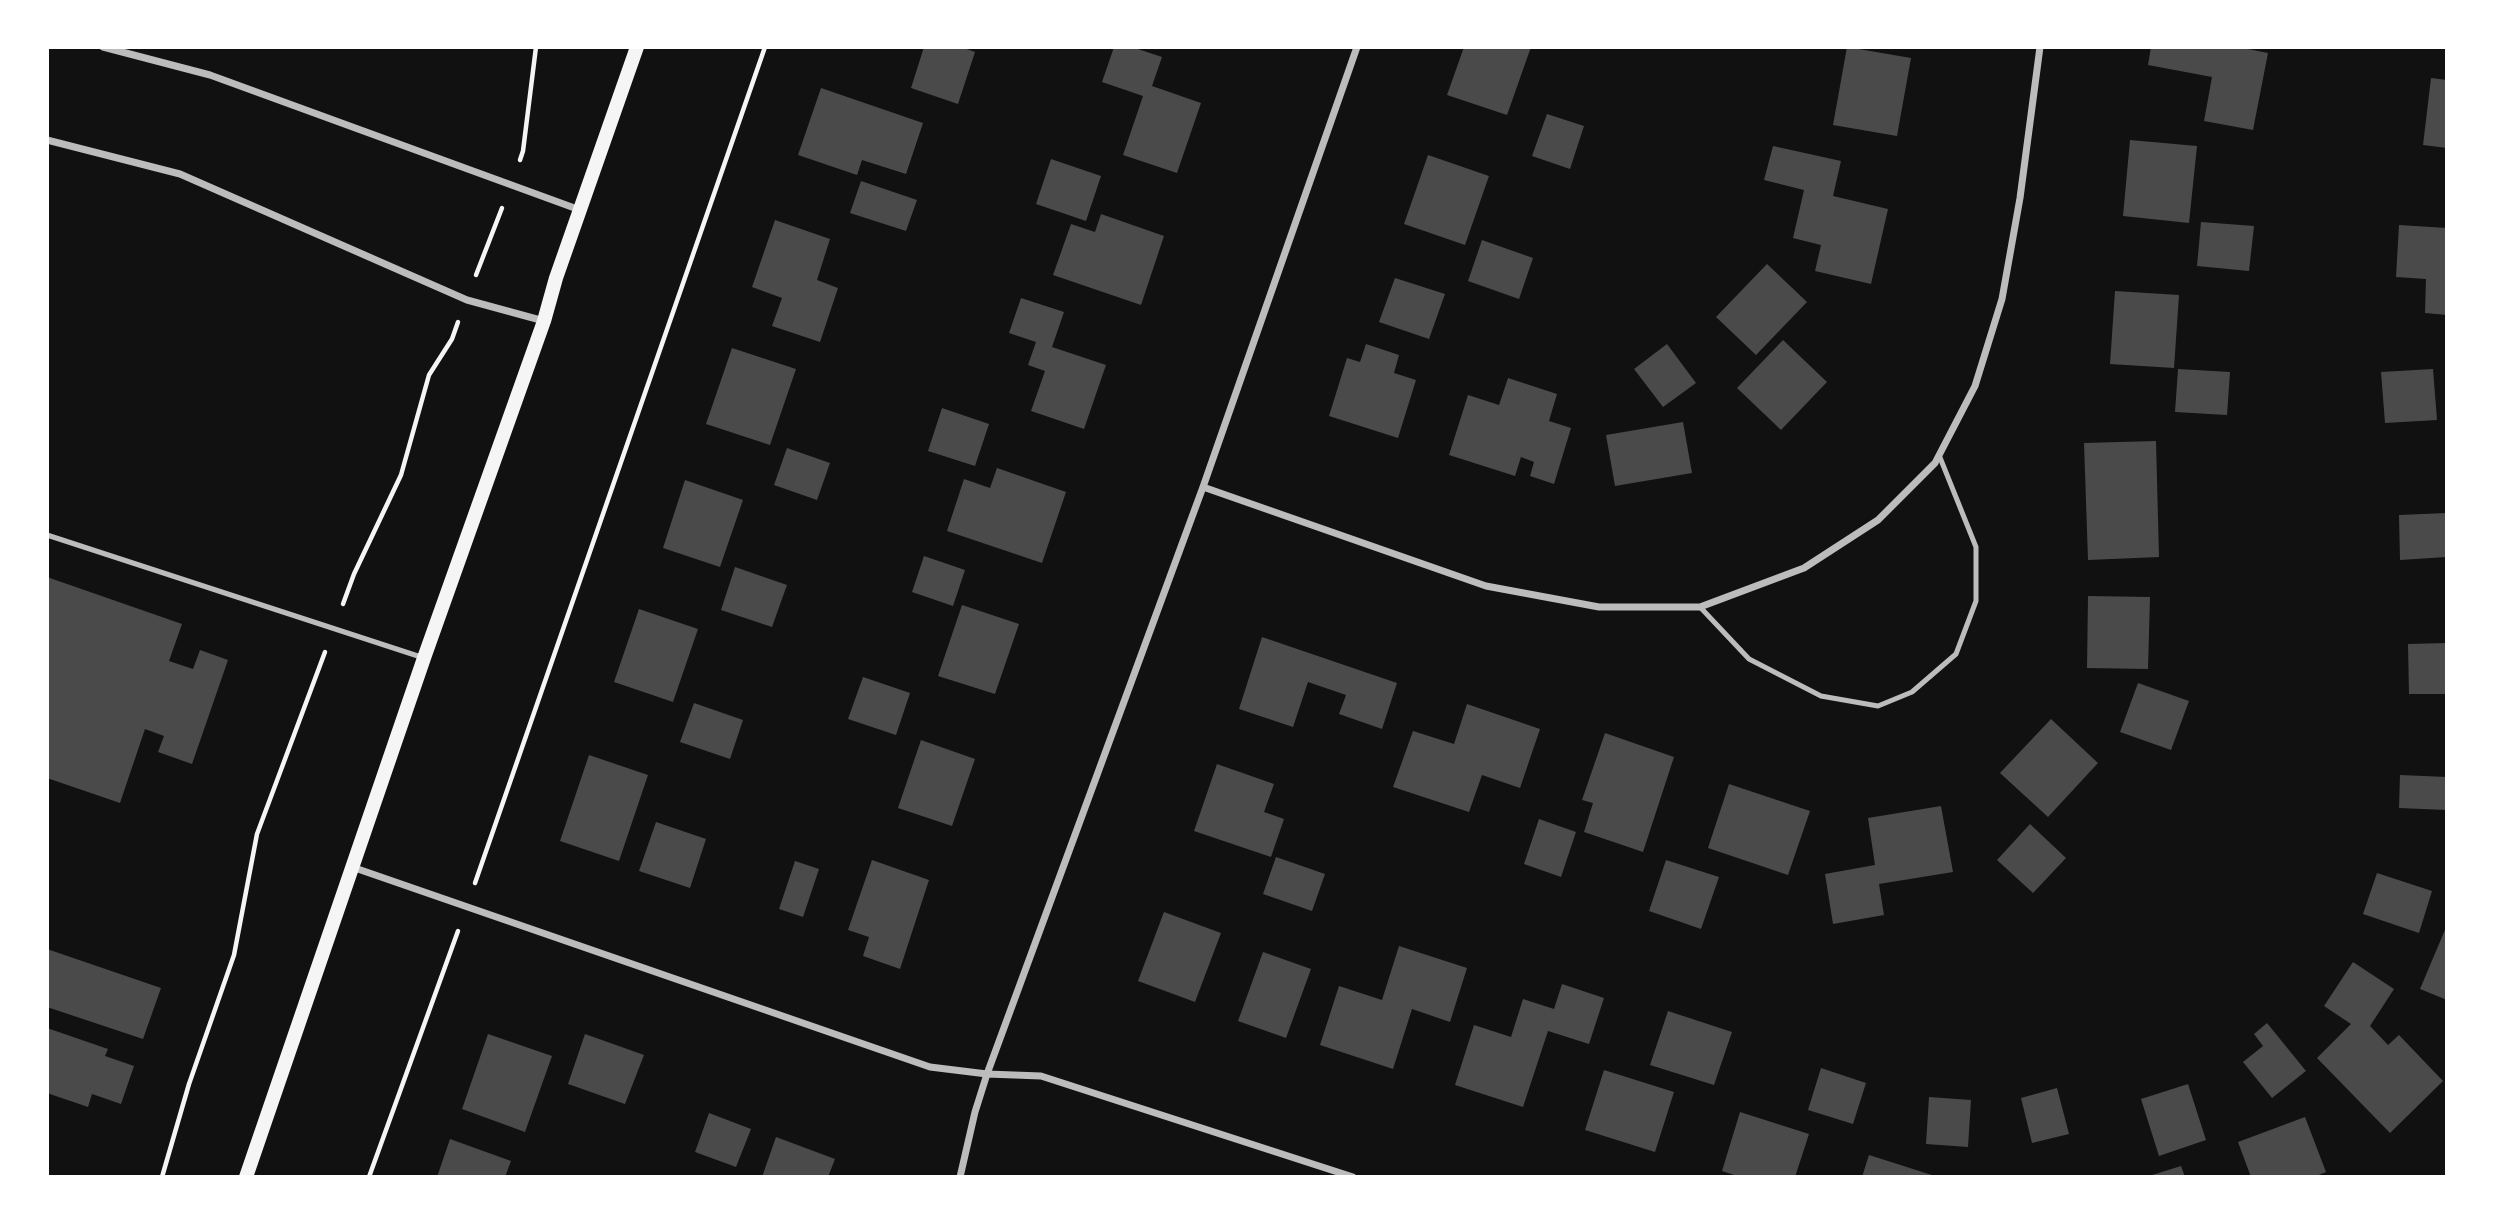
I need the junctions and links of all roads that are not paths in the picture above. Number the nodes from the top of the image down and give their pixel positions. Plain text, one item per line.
1 (103, 47) edge
2 (637, 47) edge
3 (1357, 47) edge
4 (2039, 47) edge
5 (47, 140) edge
6 (580, 210) junction
7 (544, 321) junction
8 (1939, 454) junction
9 (1203, 486) junction
10 (47, 535) edge
11 (1700, 607) junction
12 (424, 657) junction
13 (352, 867) junction
14 (987, 1074) junction
15 (246, 1177) edge
16 (960, 1177) edge
17 (1353, 1177) edge

1 - 6 street
2 - 6 main road
3 - 9 street
4 - 8 street
5 - 7 street
6 - 7 main road
7 - 12 main road
8 - 11 street
8 - 11 lane
9 - 11 street
9 - 14 street
10 - 12 lane
12 - 13 main road
13 - 14 street
13 - 15 main road
14 - 16 street
14 - 17 street

